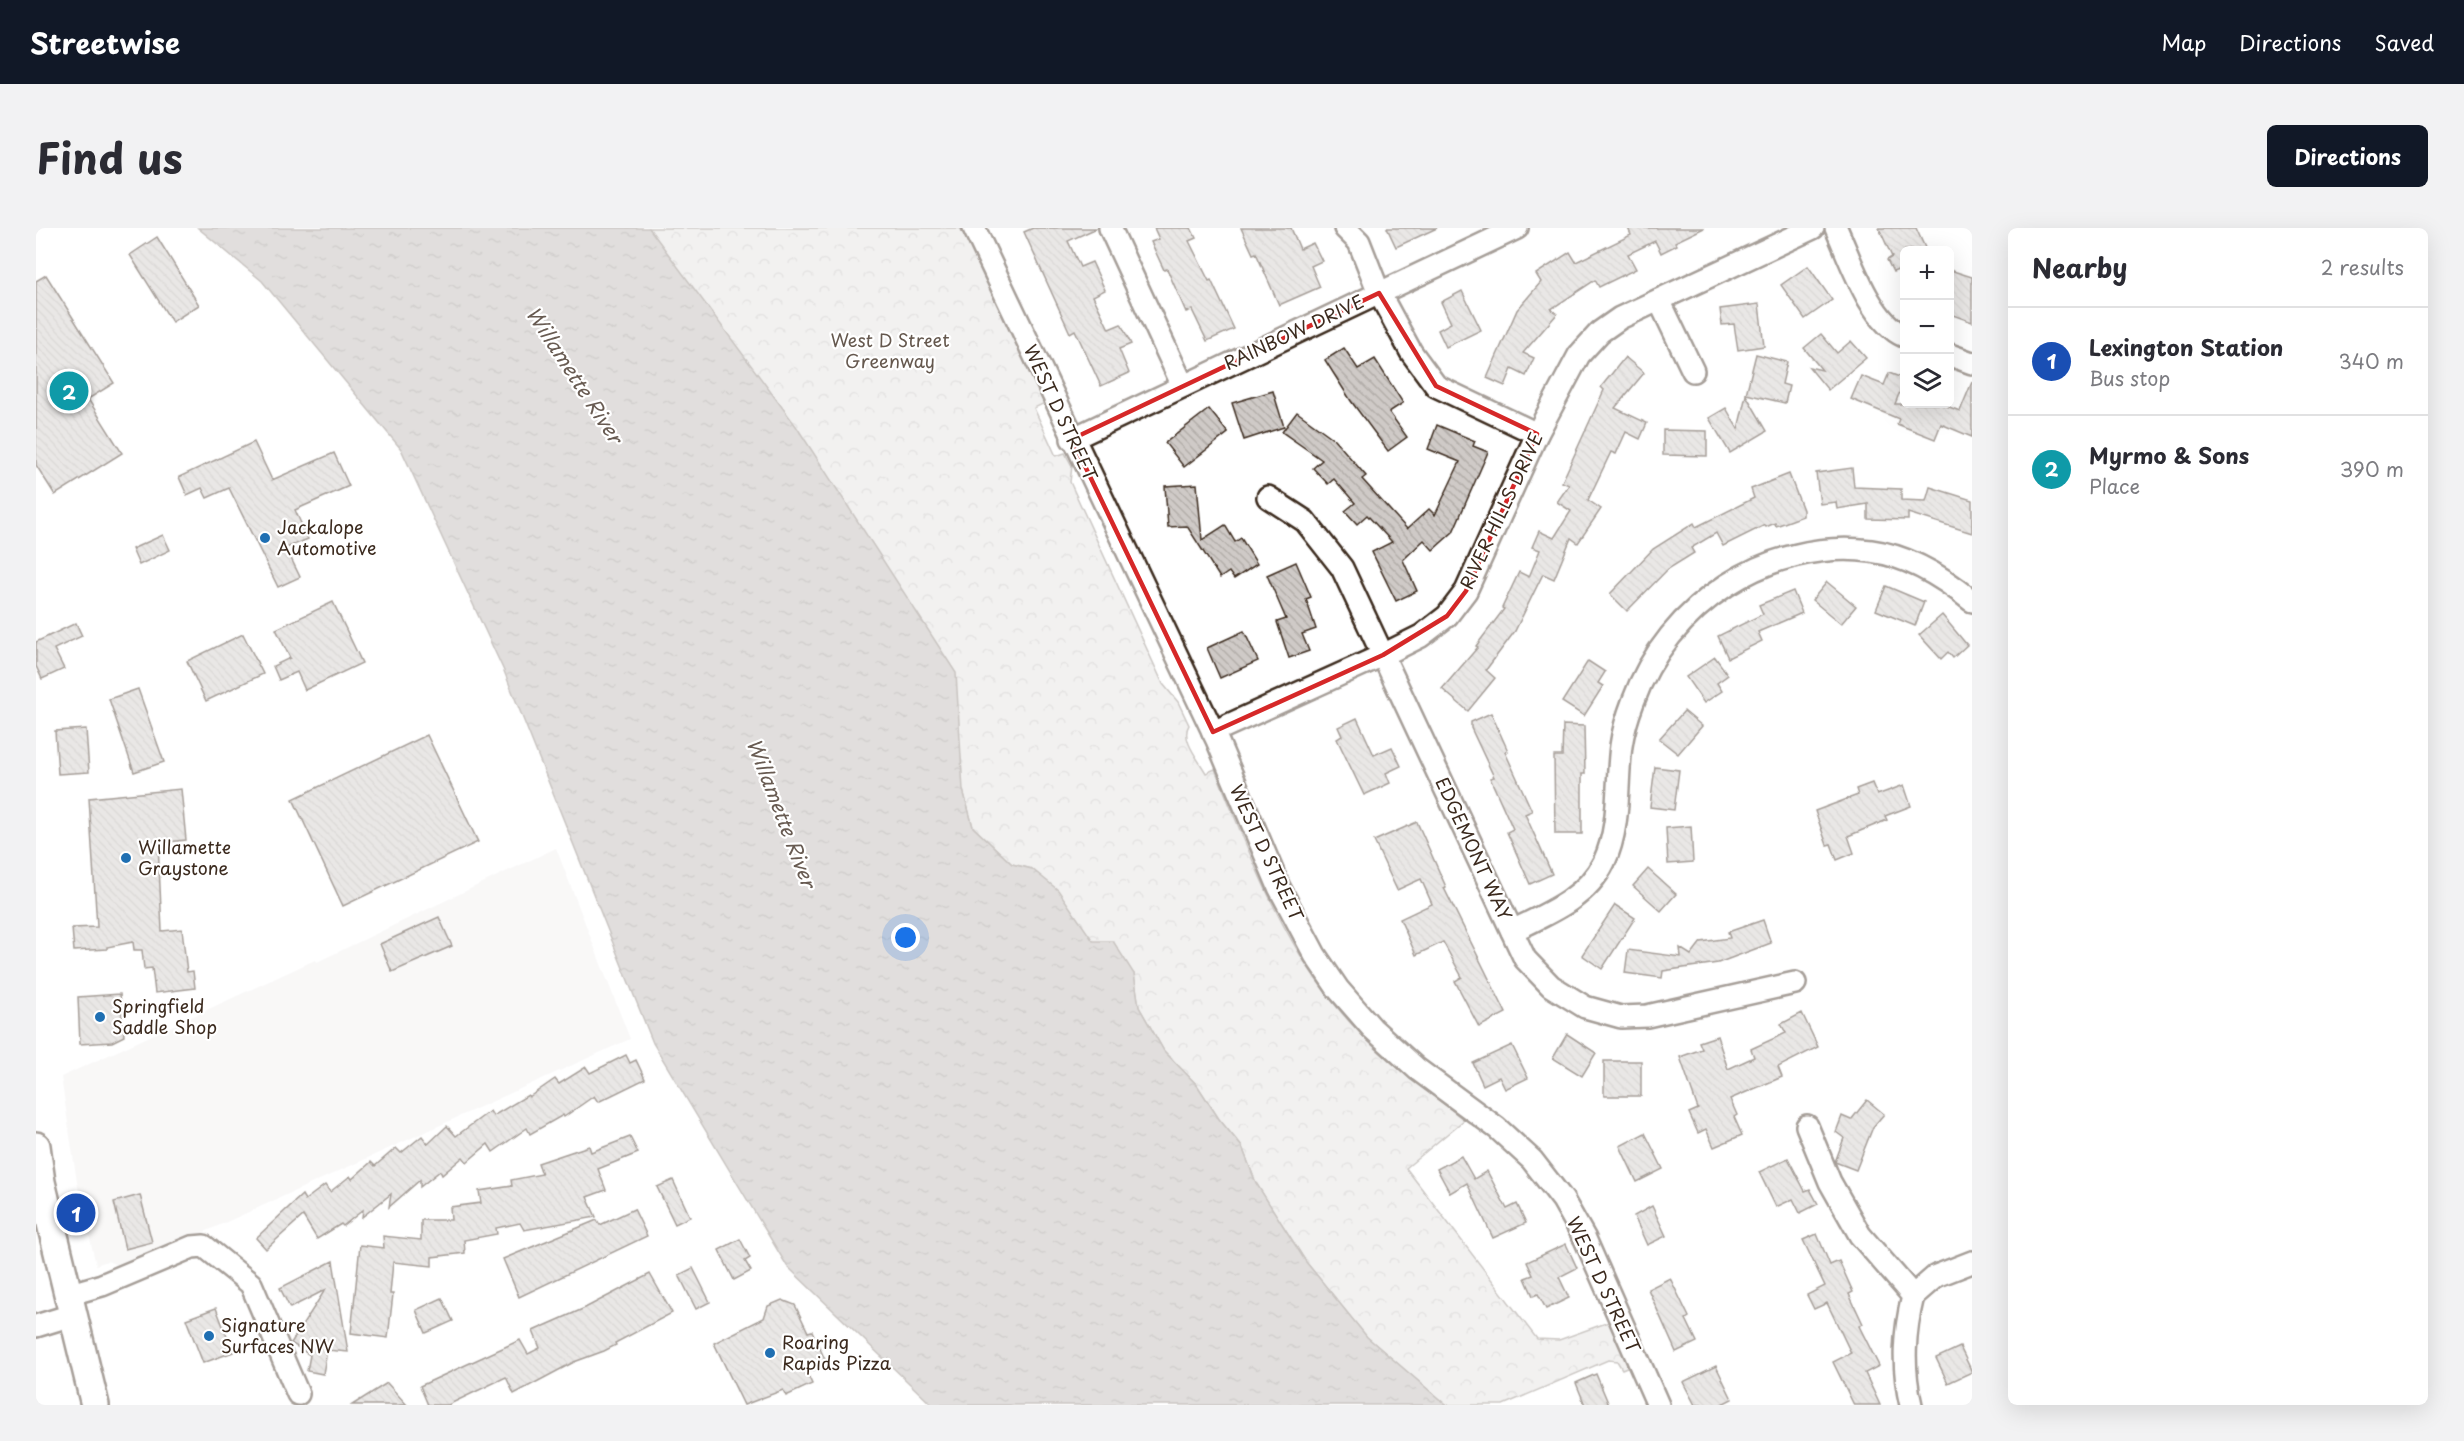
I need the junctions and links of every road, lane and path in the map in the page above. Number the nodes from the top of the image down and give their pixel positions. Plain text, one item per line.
1 (974, 228) edge
2 (1110, 228) edge
3 (1345, 228) edge
4 (1517, 228) edge
5 (1813, 228) edge
6 (1836, 228) edge
7 (1379, 293) junction
8 (1659, 300) junction
9 (1900, 334) edge
10 (1954, 356) edge
11 (1972, 363) edge
12 (1693, 371) dead end
13 (1184, 386) junction
14 (1537, 434) junction
15 (1072, 439) junction
16 (1268, 497) dead end
17 (1972, 601) edge
18 (1383, 655) junction
19 (1213, 732) junction
20 (1512, 932) junction
21 (1795, 983) dead end
22 (1807, 1126) dead end
23 (36, 1146) edge
24 (1972, 1262) edge
25 (1913, 1296) junction
26 (70, 1305) junction
27 (36, 1326) edge
28 (298, 1394) dead end
29 (95, 1405) edge
30 (1658, 1405) edge
31 (1911, 1405) edge

1 - 15 street, WEST D STREET
2 - 13 street
3 - 7 street
4 - 7 street, RAINBOW DRIVE
5 - 8 street, RIVER HILLS DRIVE
6 - 9 street
7 - 13 street, RAINBOW DRIVE
7 - 14 street
8 - 12 street
8 - 14 street, RIVER HILLS DRIVE
10 - 11 street
13 - 15 street, RAINBOW DRIVE
14 - 18 street, RIVER HILLS DRIVE
15 - 19 street, WEST D STREET
16 - 18 street, EDGEMONT WAY
17 - 20 street
18 - 19 street, RIVER HILLS DRIVE
18 - 20 street, EDGEMONT WAY
19 - 30 street, WEST D STREET
20 - 21 street, EDGEMONT WAY
22 - 25 street
23 - 26 main road
24 - 25 street
25 - 31 street
26 - 27 street
26 - 28 street
26 - 29 main road

